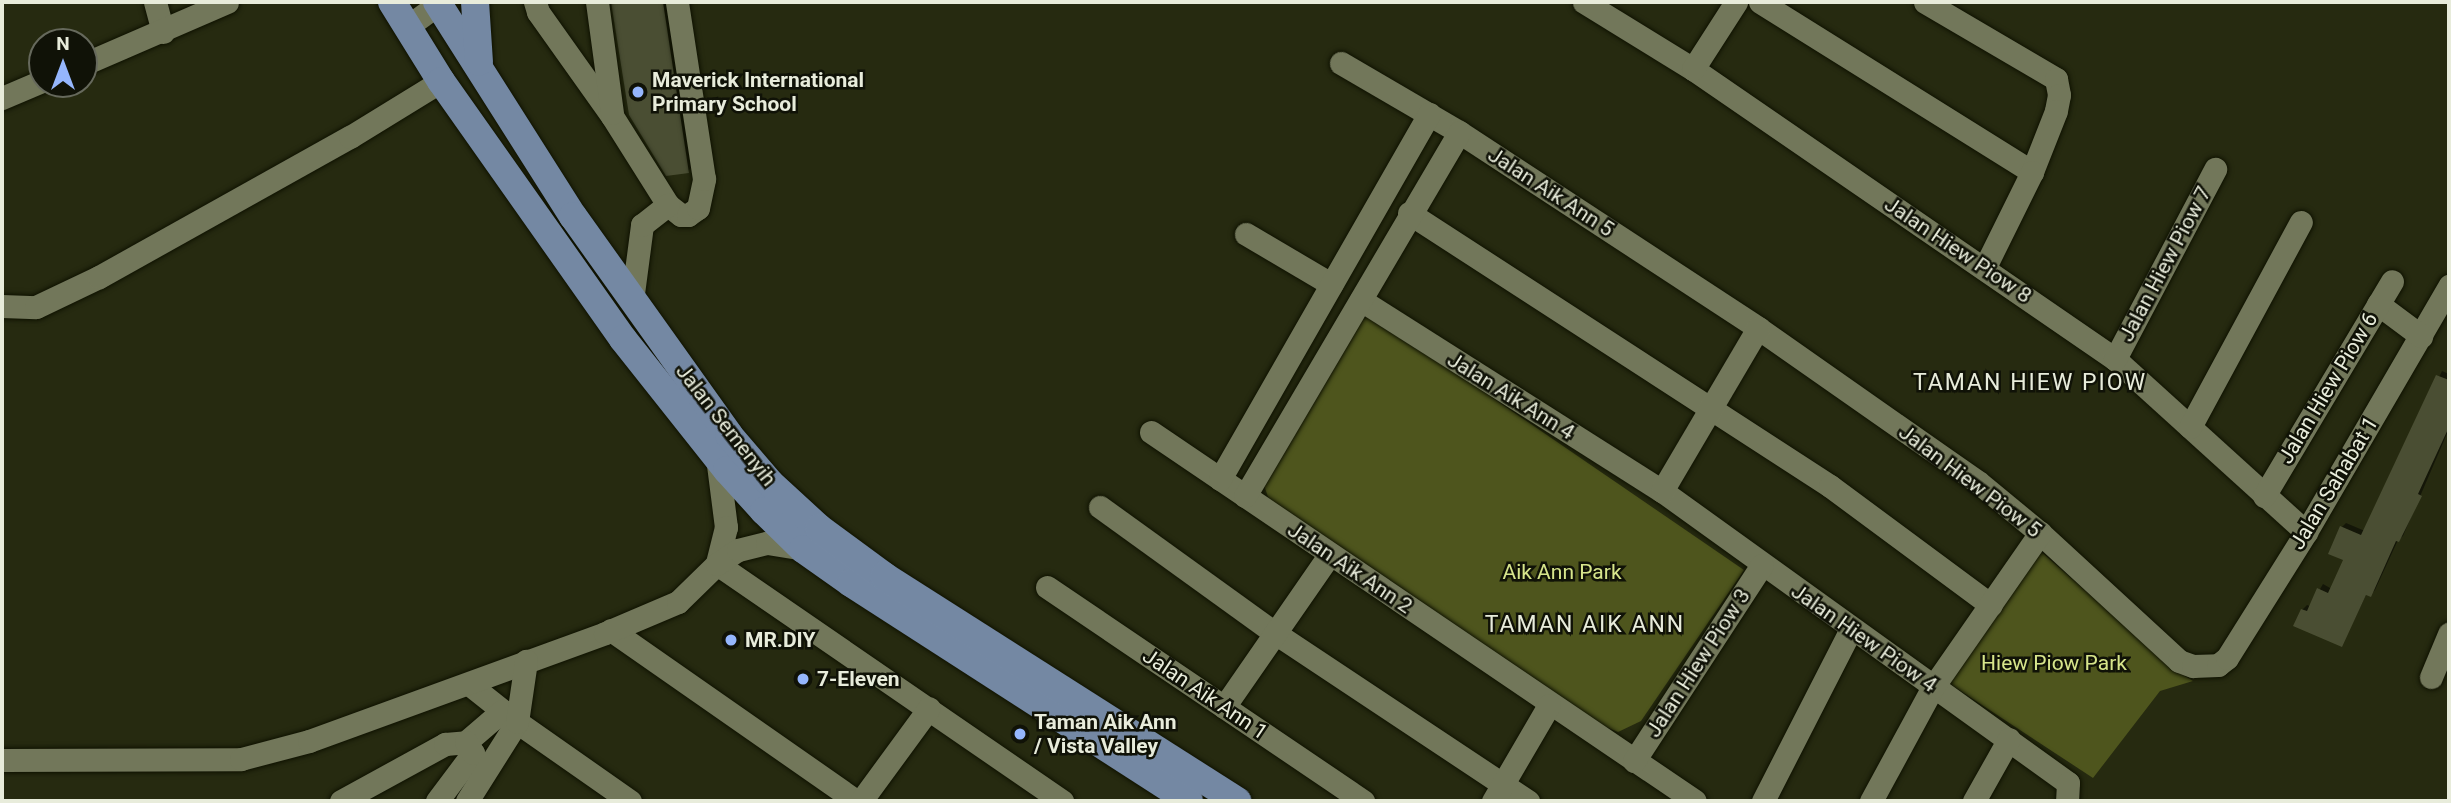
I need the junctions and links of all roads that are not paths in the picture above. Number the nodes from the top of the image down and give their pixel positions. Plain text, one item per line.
1 (155, 2) edge
2 (228, 2) edge
3 (475, 2) edge
4 (535, 2) edge
5 (597, 2) edge
6 (677, 2) edge
7 (1584, 2) edge
8 (1736, 2) edge
9 (1760, 2) edge
10 (1925, 2) edge
11 (439, 3) edge
12 (399, 9) edge
13 (163, 32) junction
14 (98, 58) edge
15 (1341, 63) dead end
16 (479, 68) junction
17 (1693, 69) junction
18 (441, 81) junction
19 (28, 88) edge
20 (2, 98) edge
21 (1429, 114) junction
22 (612, 116) junction
23 (1460, 132) junction
24 (2215, 169) dead end
25 (2032, 172) junction
26 (668, 205) junction
27 (1409, 213) junction
28 (2301, 222) dead end
29 (1246, 234) dead end
30 (1985, 267) junction
31 (2392, 281) dead end
32 (1331, 284) junction
33 (2449, 286) edge
34 (1361, 300) junction
35 (632, 301) junction
36 (2378, 304) junction
37 (2, 306) edge
38 (2441, 320) edge
39 (1758, 328) junction
40 (2421, 336) junction
41 (2115, 359) junction
42 (1712, 407) junction
43 (2190, 426) junction
44 (1151, 432) dead end
45 (717, 457) junction
46 (1220, 479) junction
47 (1661, 491) junction
48 (1245, 496) junction
49 (2264, 496) junction
50 (1100, 507) dead end
51 (2306, 532) junction
52 (2040, 533) junction
53 (803, 549) junction
54 (1330, 554) junction
55 (717, 564) junction
56 (1762, 565) junction
57 (1047, 587) dead end
58 (1991, 605) junction
59 (1851, 629) junction
60 (611, 630) junction
61 (1275, 633) junction
62 (2449, 634) edge
63 (526, 661) junction
64 (2206, 667) joint
65 (2431, 677) dead end
66 (469, 684) junction
67 (1933, 687) junction
68 (1549, 705) junction
69 (1224, 707) junction
70 (929, 708) junction
71 (510, 717) junction
72 (2010, 739) junction
73 (466, 742) junction
74 (2, 760) edge
75 (1634, 761) junction
76 (2068, 792) edge
77 (1498, 793) edge
78 (341, 801) edge
79 (437, 801) edge
80 (467, 801) edge
81 (630, 801) edge
82 (859, 801) edge
83 (1062, 801) edge
84 (1189, 801) edge
85 (1237, 801) edge
86 (1363, 801) edge
87 (1528, 801) edge
88 (1695, 801) edge
89 (1763, 801) edge
90 (1871, 801) edge
91 (1974, 801) edge

1 - 13 street
2 - 13 street
3 - 16 main road
4 - 22 street
5 - 22 street
6 - 26 street
7 - 17 street, Jalan Hiew Piow 8
8 - 17 street
9 - 25 street
10 - 25 street
11 - 12 street
11 - 16 main road, Jalan Semenyih
12 - 18 main road, Jalan Semenyih
13 - 14 street
15 - 21 street, Jalan Aik Ann 5
16 - 35 main road, Jalan Semenyih
17 - 30 street, Jalan Hiew Piow 8
18 - 37 street
18 - 45 main road, Jalan Semenyih
19 - 20 street
21 - 23 street, Jalan Aik Ann 5
21 - 32 street
22 - 26 street
23 - 27 street
23 - 39 street, Jalan Aik Ann 5
24 - 41 street, Jalan Hiew Piow 7
25 - 30 street
26 - 35 street
27 - 34 street
27 - 42 street
28 - 43 street
29 - 32 street
30 - 41 street, Jalan Hiew Piow 8
31 - 36 street, Jalan Hiew Piow 6
32 - 46 street
33 - 38 street, Jalan Sahabat 1
34 - 47 street, Jalan Aik Ann 4
34 - 48 street
35 - 85 main road, Jalan Semenyih
36 - 40 street
36 - 49 street, Jalan Hiew Piow 6
38 - 40 street, Jalan Sahabat 1
39 - 42 street
39 - 52 street, Jalan Hiew Piow 5
40 - 51 street, Jalan Sahabat 1
41 - 43 street, Jalan Hiew Piow 8
42 - 47 street
42 - 58 street
43 - 49 street, Jalan Hiew Piow 8
44 - 46 street, Jalan Aik Ann 2
45 - 53 main road, Jalan Semenyih
45 - 55 street
46 - 48 street, Jalan Aik Ann 2
47 - 56 street, Jalan Hiew Piow 4
48 - 54 street, Jalan Aik Ann 2
49 - 51 street, Jalan Hiew Piow 8
50 - 61 street
51 - 64 street, Jalan Sahabat 1
52 - 58 street
52 - 64 street, Jalan Hiew Piow 5
53 - 55 street
53 - 84 main road, Jalan Semenyih
54 - 61 street
54 - 68 street, Jalan Aik Ann 2
55 - 60 street
55 - 70 street
56 - 59 street, Jalan Hiew Piow 4
56 - 75 street, Jalan Hiew Piow 3
57 - 69 street, Jalan Aik Ann 1
58 - 67 street
59 - 67 street, Jalan Hiew Piow 4
59 - 89 street
60 - 63 street
60 - 82 street
61 - 69 street
61 - 77 street
62 - 65 street
63 - 66 street
63 - 71 street
66 - 71 street
66 - 74 street
67 - 72 street, Jalan Hiew Piow 4
67 - 90 street
68 - 75 street, Jalan Aik Ann 2
68 - 77 street
69 - 86 street, Jalan Aik Ann 1
70 - 82 street
70 - 83 street
71 - 73 street
71 - 80 street
71 - 81 street
72 - 76 street, Jalan Hiew Piow 4
72 - 91 street
73 - 78 street
73 - 79 street
75 - 88 street, Jalan Aik Ann 2
77 - 87 street

